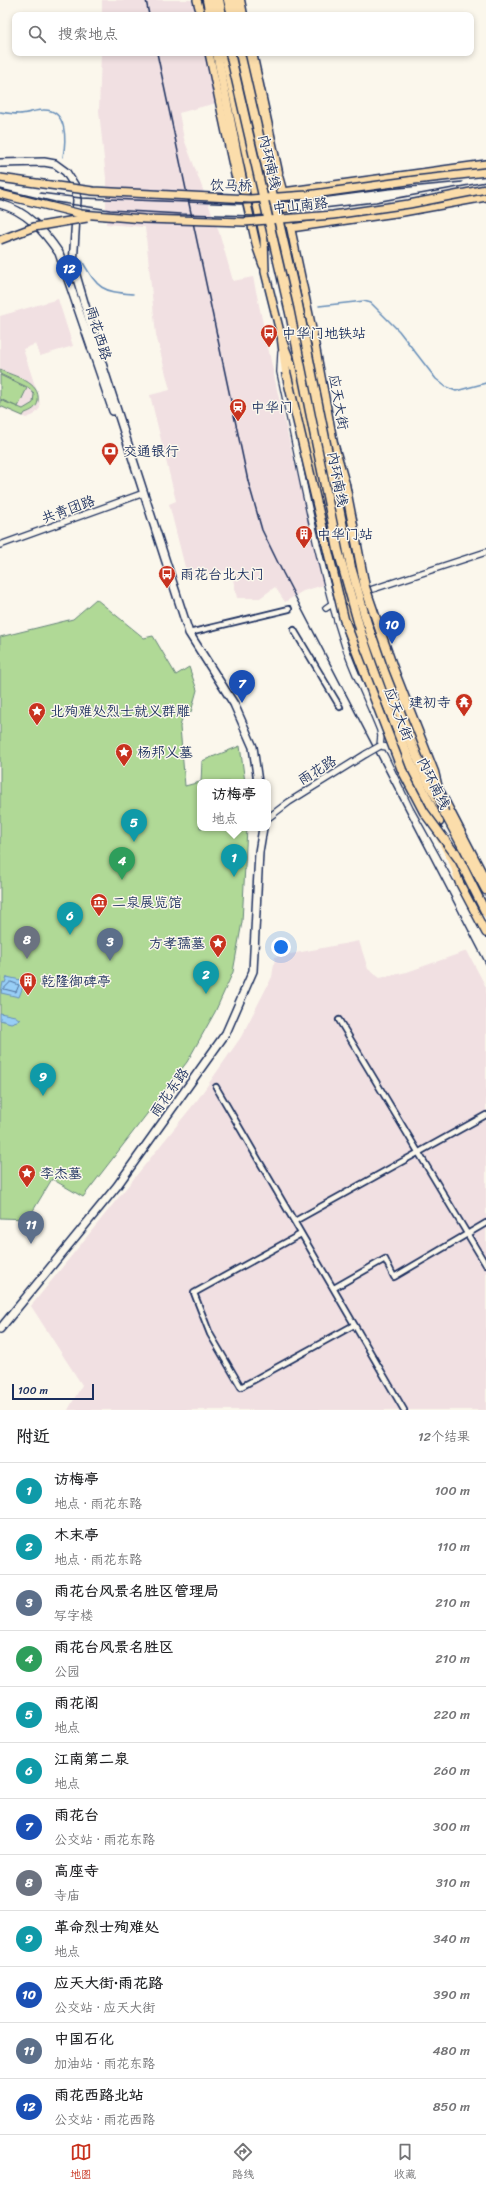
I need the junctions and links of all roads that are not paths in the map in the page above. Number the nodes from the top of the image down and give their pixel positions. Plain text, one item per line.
1 (197, 0) edge
2 (206, 0) edge
3 (213, 0) edge
4 (219, 0) edge
5 (228, 0) edge
6 (234, 0) edge
7 (240, 0) edge
8 (200, 12) edge
9 (209, 12) edge
10 (215, 12) edge
11 (221, 12) edge
12 (231, 12) edge
13 (237, 12) edge
14 (242, 12) edge
15 (210, 56) edge
16 (218, 56) edge
17 (225, 56) edge
18 (231, 56) edge
19 (241, 56) edge
20 (247, 56) edge
21 (253, 56) edge
22 (238, 136) junction
23 (0, 163) edge
24 (486, 164) edge
25 (278, 172) junction
26 (486, 172) edge
27 (0, 178) edge
28 (486, 189) edge
29 (283, 192) junction
30 (0, 194) edge
31 (255, 194) junction
32 (245, 195) junction
33 (486, 197) edge
34 (0, 204) edge
35 (114, 216) junction
36 (291, 228) junction
37 (0, 240) edge
38 (54, 245) junction
39 (73, 245) junction
40 (265, 272) junction
41 (282, 340) junction
42 (334, 446) junction
43 (144, 493) junction
44 (0, 545) edge
45 (486, 552) edge
46 (363, 593) junction
47 (343, 596) junction
48 (333, 603) junction
49 (326, 608) dead end
50 (289, 609) dead end
51 (294, 630) dead end
52 (189, 633) junction
53 (340, 707) dead end
54 (380, 746) junction
55 (258, 779) edge
56 (444, 812) junction
57 (271, 816) edge
58 (262, 831) edge
59 (458, 858) junction
60 (486, 880) edge
61 (459, 882) junction
62 (486, 890) edge
63 (486, 901) edge
64 (473, 908) junction
65 (486, 913) edge
66 (486, 933) edge
67 (339, 1020) dead end
68 (216, 1087) dead end
69 (486, 1115) edge
70 (419, 1152) junction
71 (295, 1221) junction
72 (486, 1223) edge
73 (301, 1234) junction
74 (468, 1234) junction
75 (486, 1264) edge
76 (334, 1288) junction
77 (354, 1325) junction
78 (0, 1329) edge
79 (404, 1410) edge

1 - 8 main road
2 - 9 highway
3 - 10 main road
4 - 11 highway
5 - 12 highway
6 - 13 main road
7 - 14 highway
15 - 32 main road, 应天大街
16 - 22 highway
17 - 22 main road, 应天大街
18 - 59 highway, 内环南线, bridge
19 - 56 highway, 内环南线, bridge
20 - 25 main road, 应天大街
21 - 25 highway
22 - 31 main road, 应天大街
22 - 32 highway
23 - 39 main road, 雨花西路
24 - 29 main road
25 - 29 main road, 应天大街
26 - 27 main road, 饮马桥, bridge
28 - 35 main road, 中山南路, bridge
29 - 31 main road
29 - 36 main road, 应天大街
30 - 35 main road, bridge
31 - 40 main road, 应天大街
32 - 40 main road, 应天大街
33 - 36 main road
34 - 38 main road, 雨花西路
35 - 37 main road, bridge
36 - 42 main road, 应天大街
38 - 39 main road
38 - 43 main road, 雨花西路
39 - 43 main road, 雨花西路
40 - 41 main road, 应天大街
41 - 47 main road, 应天大街
41 - 48 street, 应天大街
41 - 59 highway, bridge
42 - 46 main road, 应天大街
42 - 56 highway, bridge
43 - 44 street, 共青团路
43 - 52 main road, 雨花西路
45 - 46 street
46 - 47 street
46 - 60 main road, 应天大街
47 - 48 street
47 - 61 main road, 应天大街
48 - 49 street
48 - 54 street, 应天大街
50 - 52 street
51 - 53 street
52 - 55 main road
54 - 57 street, 雨花路, bridge
54 - 61 street, 应天大街
56 - 62 highway, 内环南线
58 - 78 main road, 雨花东路
59 - 65 highway, 内环南线, bridge
61 - 64 main road, 应天大街
63 - 64 main road
64 - 66 main road, 应天大街
67 - 70 street
68 - 71 street
69 - 70 street
70 - 71 street
70 - 74 street
71 - 73 street
72 - 74 street
73 - 76 street
73 - 77 street
74 - 75 street
74 - 76 street
76 - 77 street
77 - 79 street

